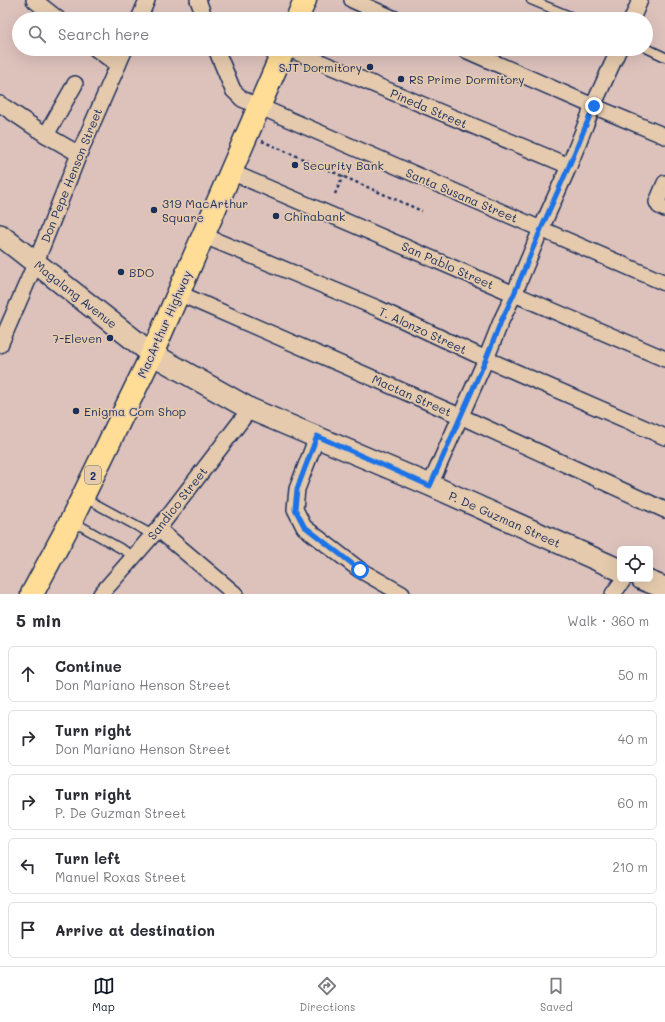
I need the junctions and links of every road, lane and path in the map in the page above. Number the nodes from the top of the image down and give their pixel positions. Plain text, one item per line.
1 (34, 0) edge
2 (147, 0) edge
3 (198, 0) edge
4 (305, 0) edge
5 (352, 0) edge
6 (531, 0) edge
7 (640, 0) edge
8 (49, 12) edge
9 (142, 12) edge
10 (202, 12) edge
11 (300, 12) edge
12 (379, 12) edge
13 (560, 12) edge
14 (635, 12) edge
15 (653, 51) edge
16 (106, 56) edge
17 (122, 56) edge
18 (219, 56) edge
19 (281, 56) edge
20 (306, 56) edge
21 (479, 56) edge
22 (616, 56) edge
23 (665, 57) edge
24 (118, 65) junction
25 (75, 84) dead end
26 (0, 104) edge
27 (594, 106) junction
28 (259, 108) junction
29 (46, 134) junction
30 (247, 134) junction
31 (665, 136) edge
32 (79, 154) junction
33 (569, 166) junction
34 (231, 172) junction
35 (343, 176) junction
36 (665, 183) edge
37 (335, 194) dead end
38 (665, 209) edge
39 (422, 211) dead end
40 (541, 229) junction
41 (0, 235) edge
42 (202, 235) junction
43 (36, 262) junction
44 (665, 283) edge
45 (178, 293) junction
46 (514, 294) junction
47 (0, 346) edge
48 (152, 354) junction
49 (486, 359) junction
50 (665, 359) edge
51 (250, 409) junction
52 (460, 416) junction
53 (317, 436) junction
54 (665, 437) edge
55 (430, 486) junction
56 (83, 496) junction
57 (665, 510) edge
58 (71, 521) junction
59 (155, 532) junction
60 (134, 556) junction
61 (617, 569) edge
62 (622, 582) edge
63 (650, 582) edge
64 (665, 588) edge
65 (32, 594) edge
66 (101, 594) edge
67 (235, 594) edge
68 (402, 594) edge
69 (612, 594) edge

1 - 8 street
2 - 9 street
3 - 10 street
4 - 11 highway
5 - 12 street
6 - 13 lane
7 - 14 street
15 - 23 lane
16 - 24 street
17 - 24 street, Don Pepe Henson Street
18 - 28 street, Santa Susana Street
19 - 28 highway, MacArthur Highway / 2
20 - 33 street, Pineda Street
21 - 27 street
22 - 27 street
24 - 32 street, Don Pepe Henson Street
25 - 29 street
26 - 29 street
27 - 31 street
27 - 33 street
28 - 30 highway, MacArthur Highway / 2
28 - 40 street, Santa Susana Street
29 - 32 street
30 - 34 highway, MacArthur Highway / 2
30 - 35 path
32 - 43 street, Don Pepe Henson Street
33 - 40 street
34 - 42 highway, MacArthur Highway / 2
34 - 46 street, San Pablo Street
35 - 37 path
35 - 39 path
36 - 38 street
40 - 44 street, Santa Susana Street
40 - 46 street
41 - 43 street, Magalang Avenue
42 - 45 highway, MacArthur Highway / 2
42 - 49 street, T. Alonzo Street
43 - 47 street, Don Pepe Henson Street
43 - 48 street, Magalang Avenue
45 - 48 highway, MacArthur Highway / 2
45 - 52 street, Mactan Street
46 - 49 street
46 - 50 street, San Pablo Street
48 - 51 street, P. De Guzman Street
48 - 56 highway, MacArthur Highway / 2
49 - 52 street
49 - 54 street, T. Alonzo Street
51 - 53 street, P. De Guzman Street
51 - 59 street, Sandico Street
52 - 55 street
52 - 57 street, Mactan Street
53 - 55 street, P. De Guzman Street
53 - 68 street
55 - 61 street, P. De Guzman Street
56 - 58 highway, MacArthur Highway / 2
56 - 59 lane
58 - 60 lane
58 - 65 highway, MacArthur Highway / 2
59 - 60 street, Sandico Street
59 - 67 street
60 - 66 street, Sandico Street
62 - 69 street
63 - 64 street

